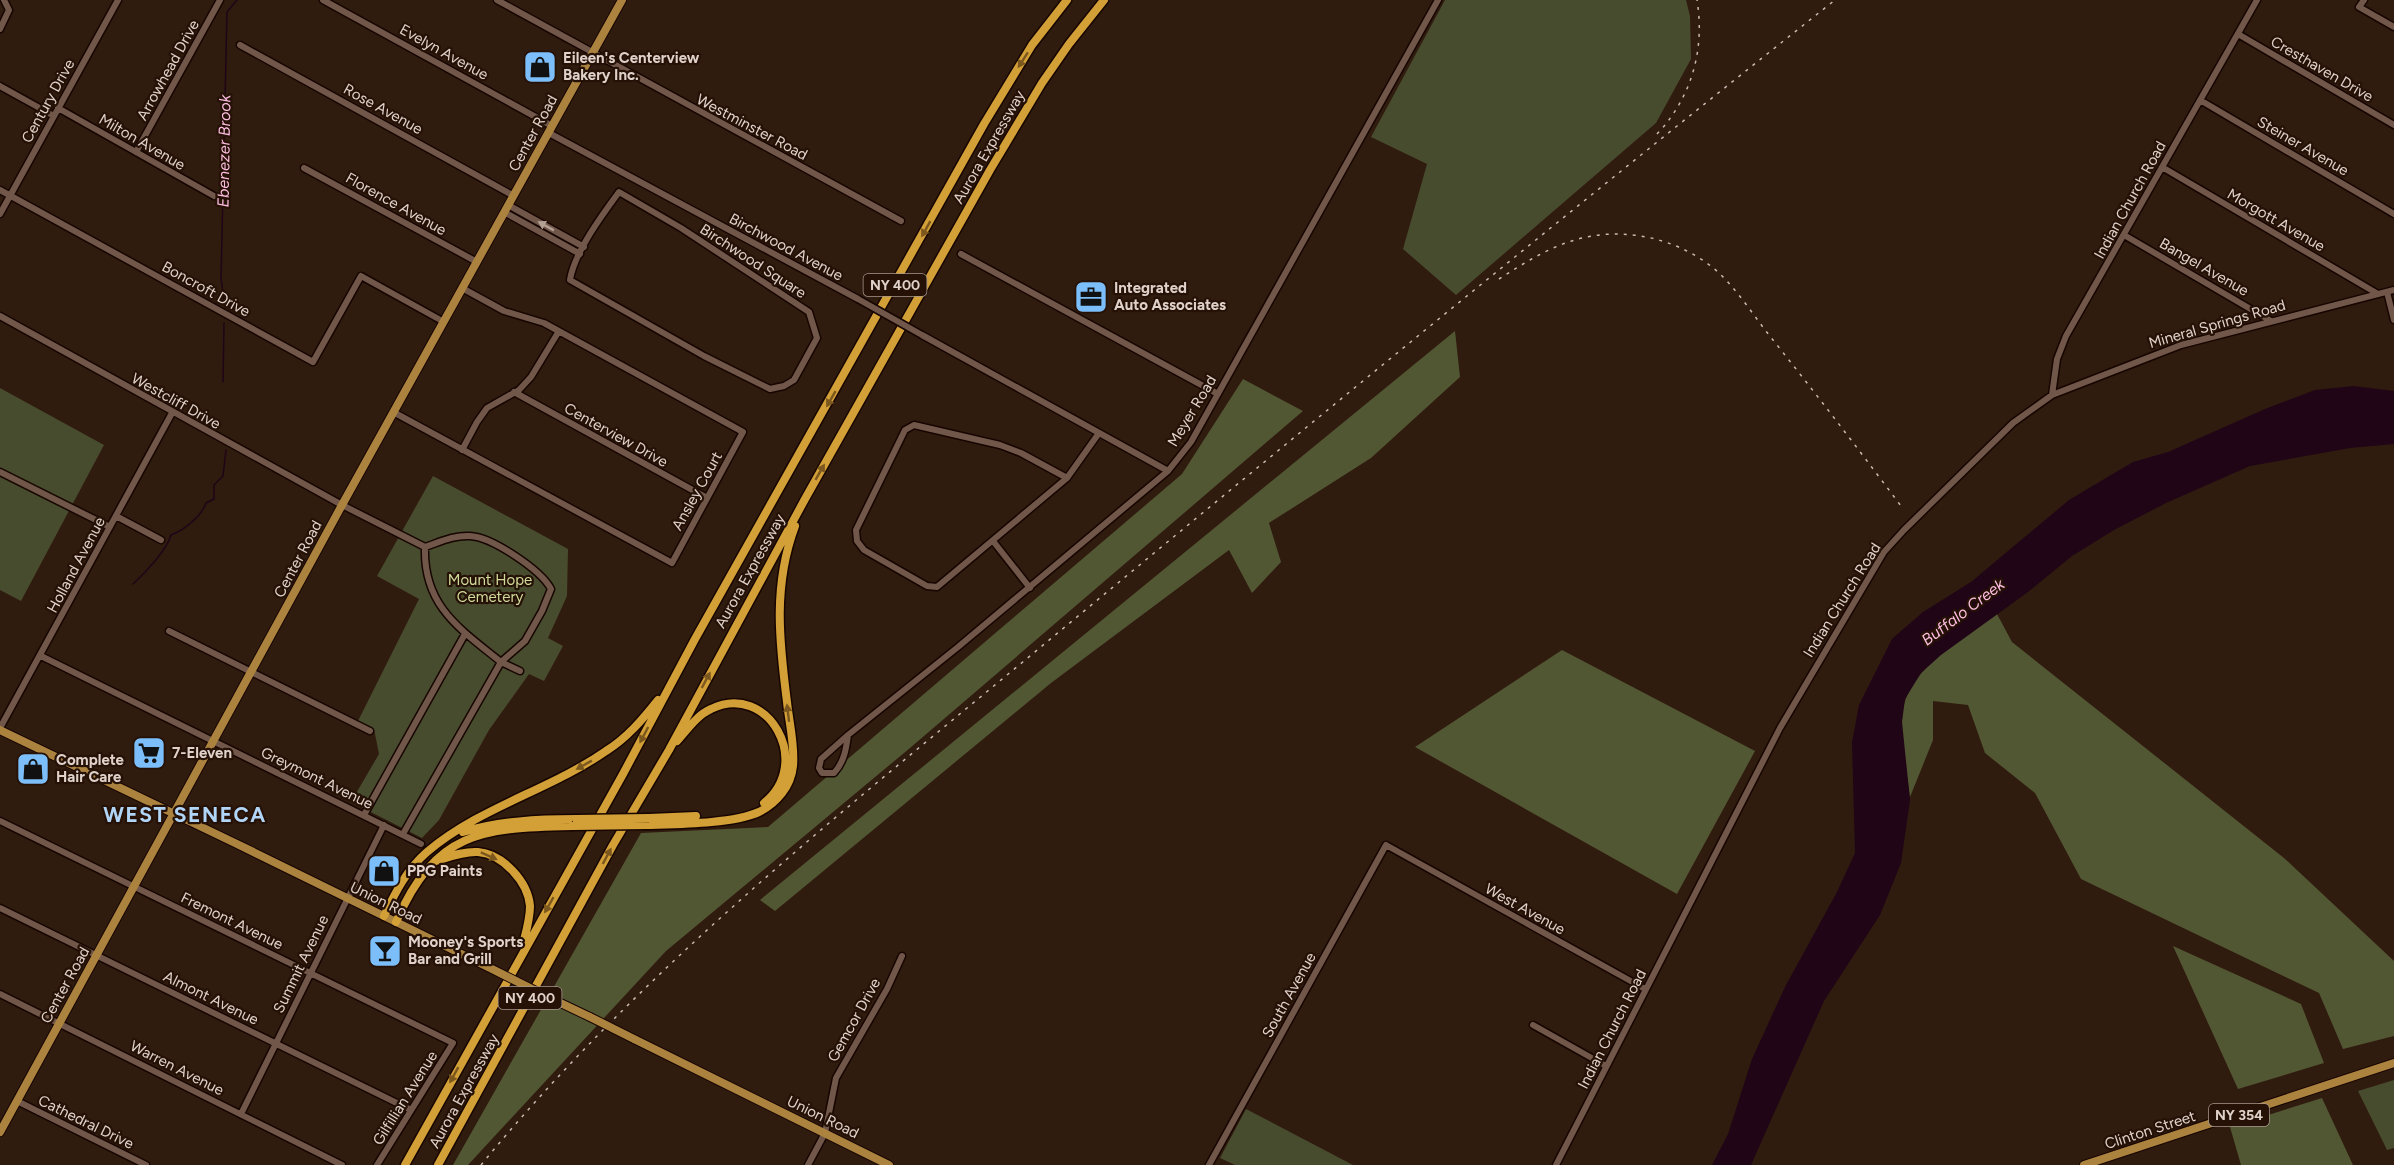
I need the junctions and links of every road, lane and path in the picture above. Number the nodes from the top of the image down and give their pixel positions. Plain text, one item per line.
1 (4, 0) edge
2 (117, 0) edge
3 (220, 0) edge
4 (323, 0) edge
5 (497, 0) edge
6 (622, 0) edge
7 (1067, 0) edge
8 (1104, 0) edge
9 (1438, 0) edge
10 (2257, 0) edge
11 (2364, 0) edge
12 (2394, 27) edge
13 (0, 30) edge
14 (2238, 34) junction
15 (240, 45) dead end
16 (593, 53) junction
17 (0, 86) edge
18 (2200, 100) junction
19 (58, 108) junction
20 (54, 116) junction
21 (2394, 125) edge
22 (550, 129) junction
23 (136, 152) junction
24 (2162, 167) junction
25 (304, 168) dead end
26 (0, 190) edge
27 (10, 195) junction
28 (214, 196) dead end
29 (514, 196) junction
30 (506, 209) junction
31 (0, 214) edge
32 (2394, 214) edge
33 (901, 221) dead end
34 (2124, 235) junction
35 (584, 247) junction
36 (580, 254) junction
37 (961, 255) dead end
38 (477, 262) junction
39 (462, 288) junction
40 (2390, 291) edge
41 (2378, 294) junction
42 (0, 316) edge
43 (2394, 320) edge
44 (2271, 321) junction
45 (444, 322) junction
46 (559, 331) junction
47 (514, 392) junction
48 (1218, 394) junction
49 (2052, 395) junction
50 (172, 413) junction
51 (395, 413) junction
52 (1099, 433) junction
53 (462, 450) junction
54 (1168, 471) junction
55 (0, 472) edge
56 (1067, 478) junction
57 (707, 498) junction
58 (805, 499) junction
59 (342, 505) junction
60 (116, 516) junction
61 (110, 527) junction
62 (161, 540) dead end
63 (993, 542) junction
64 (425, 547) junction
65 (1030, 588) junction
66 (169, 631) dead end
67 (465, 634) junction
68 (40, 656) junction
69 (501, 662) junction
70 (520, 671) dead end
71 (252, 672) junction
72 (672, 684) junction
73 (0, 729) edge
74 (370, 731) dead end
75 (848, 735) junction
76 (214, 742) junction
77 (669, 750) junction
78 (174, 814) junction
79 (364, 815) junction
80 (0, 821) edge
81 (647, 821) junction
82 (574, 822) junction
83 (384, 825) junction
84 (403, 834) junction
85 (451, 835) junction
86 (421, 843) dead end
87 (1394, 849) joint
88 (433, 862) junction
89 (135, 886) junction
90 (346, 898) junction
91 (0, 908) edge
92 (384, 916) junction
93 (396, 922) junction
94 (520, 955) junction
95 (96, 956) junction
96 (902, 956) dead end
97 (309, 973) junction
98 (1645, 989) junction
99 (0, 994) edge
100 (59, 1023) junction
101 (1533, 1025) dead end
102 (276, 1043) junction
103 (453, 1043) joint
104 (2394, 1062) edge
105 (1606, 1066) junction
106 (17, 1101) junction
107 (411, 1110) junction
108 (241, 1113) junction
109 (0, 1132) edge
110 (825, 1133) junction
111 (877, 1162) edge
112 (146, 1165) edge
113 (342, 1165) edge
114 (377, 1165) edge
115 (405, 1165) edge
116 (438, 1165) edge
117 (808, 1165) edge
118 (889, 1165) edge
119 (1209, 1165) edge
120 (1556, 1165) edge
121 (2084, 1165) edge

1 - 13 street
2 - 19 street, Century Drive
3 - 23 street, Arrowhead Drive
4 - 22 street, Evelyn Avenue
5 - 16 street, Westminster Road
6 - 16 main road, Center Road
7 -> 72 highway, Aurora Expressway / NY 400
58 -> 8 highway, Aurora Expressway / NY 400
9 - 48 street, Meyer Road
10 - 14 street, Indian Church Road
11 - 12 street
14 - 18 street, Indian Church Road
14 - 21 street, Cresthaven Drive
15 - 29 street, Rose Avenue
16 - 22 main road, Center Road
16 - 33 street, Westminster Road
17 - 20 street
18 - 24 street, Indian Church Road
18 - 32 street, Steiner Avenue
19 - 20 street, Century Drive
19 - 23 street, Milton Avenue
20 - 27 street, Century Drive
22 - 29 main road, Center Road
22 - 52 street, Birchwood Avenue, bridge
23 - 28 street, Milton Avenue
24 - 34 street, Indian Church Road
24 - 41 street, Morgott Avenue
25 - 38 street, Florence Avenue
26 - 27 street, Boncroft Drive
27 - 31 street, Century Drive
27 - 45 street, Boncroft Drive
29 - 30 main road, Center Road
35 -> 30 street
30 - 36 street
30 - 38 main road, Center Road
34 - 44 street, Bangel Avenue
34 - 49 street, Indian Church Road
35 - 36 street, Birchwood Square
35 - 36 street, Birchwood Square
37 - 48 street
38 - 39 main road, Center Road
39 - 45 main road, Center Road
39 - 46 street, Ansley Court
40 - 41 street, Mineral Springs Road
40 - 43 street
41 - 44 street, Mineral Springs Road
42 - 50 street, Westcliff Drive
44 - 49 street, Mineral Springs Road
45 - 51 main road, Center Road
46 - 47 street
46 - 57 street, Ansley Court
47 - 53 street
47 - 57 street, Centerview Drive
48 - 54 street, Meyer Road
49 - 98 street, Indian Church Road
50 - 59 street, Westcliff Drive
50 - 60 street, Holland Avenue
51 - 53 street, Ansley Court
51 - 59 main road, Center Road
52 - 54 street, Birchwood Avenue
52 - 56 street
53 - 57 street, Ansley Court
54 - 65 street, Meyer Road
55 - 61 street
56 - 63 street
56 - 63 street
77 -> 58 highway, Aurora Expressway / NY 400
81 -> 58 highway
59 - 64 street, Westcliff Drive
59 - 71 main road, Center Road
60 - 61 street, Holland Avenue
60 - 62 street
61 - 68 street, Holland Avenue
63 - 65 street
64 - 67 street
64 - 69 street
65 - 75 street, Meyer Road
66 - 71 street
67 - 69 street
67 - 79 street
68 - 73 street, Holland Avenue
68 - 76 street, Greymont Avenue
69 - 70 street
69 - 84 street
71 - 74 street
71 - 76 main road, Center Road
72 -> 85 highway
72 -> 94 highway, Aurora Expressway / NY 400
73 - 78 main road, Union Road
75 - 75 street, Meyer Road
76 - 78 main road, Center Road
76 - 79 street, Greymont Avenue
77 - 81 highway
116 -> 77 highway, Aurora Expressway / NY 400
78 - 89 main road, Center Road
78 - 90 main road, Union Road
79 - 83 street, Greymont Avenue
80 - 89 street, Fremont Avenue
81 - 82 highway, bridge
82 - 85 highway
82 - 88 highway
83 - 84 street, Greymont Avenue
83 - 90 street, Summit Avenue
84 - 86 street, Greymont Avenue
85 - 92 highway
87 - 98 street, West Avenue
87 - 119 street, South Avenue
88 - 93 highway
88 -> 94 highway
89 - 95 main road, Center Road
89 - 97 street, Fremont Avenue
90 - 92 main road, Union Road
90 - 97 street, Summit Avenue
91 - 95 street, Almont Avenue
92 - 93 main road, Union Road
93 - 110 main road, Union Road, bridge
94 -> 115 highway, Aurora Expressway / NY 400
95 - 100 main road, Center Road
95 - 102 street, Almont Avenue
96 - 110 street, Gemcor Drive
97 - 102 street, Summit Avenue
97 - 103 street, Fremont Avenue
98 - 105 street, Indian Church Road
99 - 100 street, Warren Avenue
100 - 106 main road, Center Road
100 - 108 street, Warren Avenue
101 - 105 street
102 - 107 street, Almont Avenue
102 - 108 street, Summit Avenue
103 - 107 street, Gilfillian Avenue
104 - 121 main road, Clinton Street / NY 354
105 - 120 street, Indian Church Road
106 - 109 main road, Center Road
106 - 112 street, Cathedral Drive
107 - 114 street, Gilfillian Avenue
108 - 113 street, Warren Avenue
110 - 111 main road, Union Road
110 - 117 street, Gemcor Drive
111 - 118 main road, Union Road

